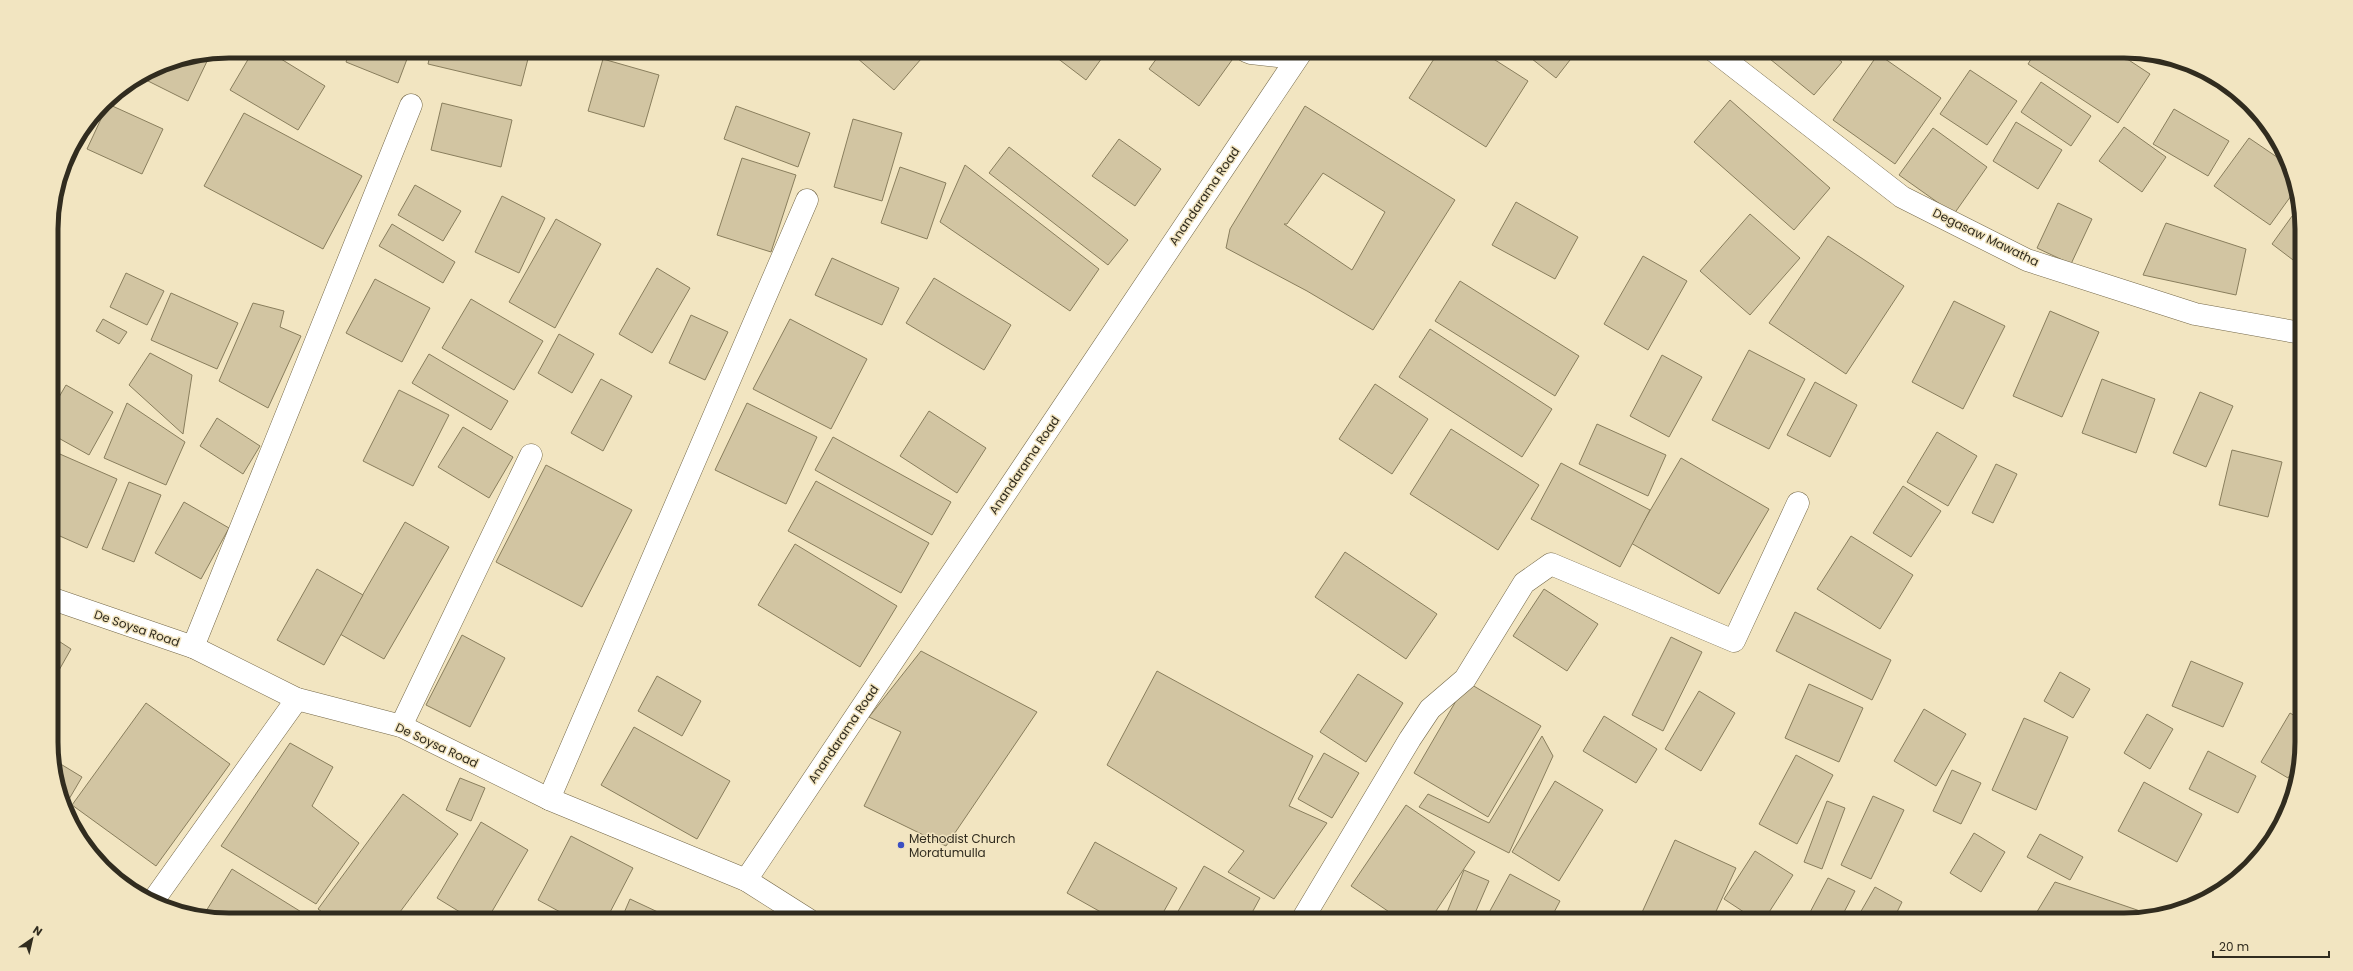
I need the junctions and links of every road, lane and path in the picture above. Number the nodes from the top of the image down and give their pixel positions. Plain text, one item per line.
1 (1297, 58) edge
2 (1723, 58) edge
3 (412, 105) dead end
4 (807, 200) dead end
5 (2295, 332) edge
6 (531, 456) dead end
7 (1798, 503) dead end
8 (58, 601) edge
9 (193, 647) junction
10 (297, 699) junction
11 (400, 726) junction
12 (549, 799) junction
13 (746, 880) junction
14 (156, 896) edge
15 (798, 913) edge
16 (1306, 913) edge

1 - 13 street, Anandarama Road
2 - 5 street, Degasaw Mawatha
3 - 9 street
4 - 12 street
6 - 11 street
7 - 16 street
8 - 9 street, De Soysa Road
9 - 10 street, De Soysa Road
10 - 11 street, De Soysa Road
10 - 14 street
11 - 12 street, De Soysa Road
12 - 13 street, De Soysa Road
13 - 15 street, De Soysa Road

